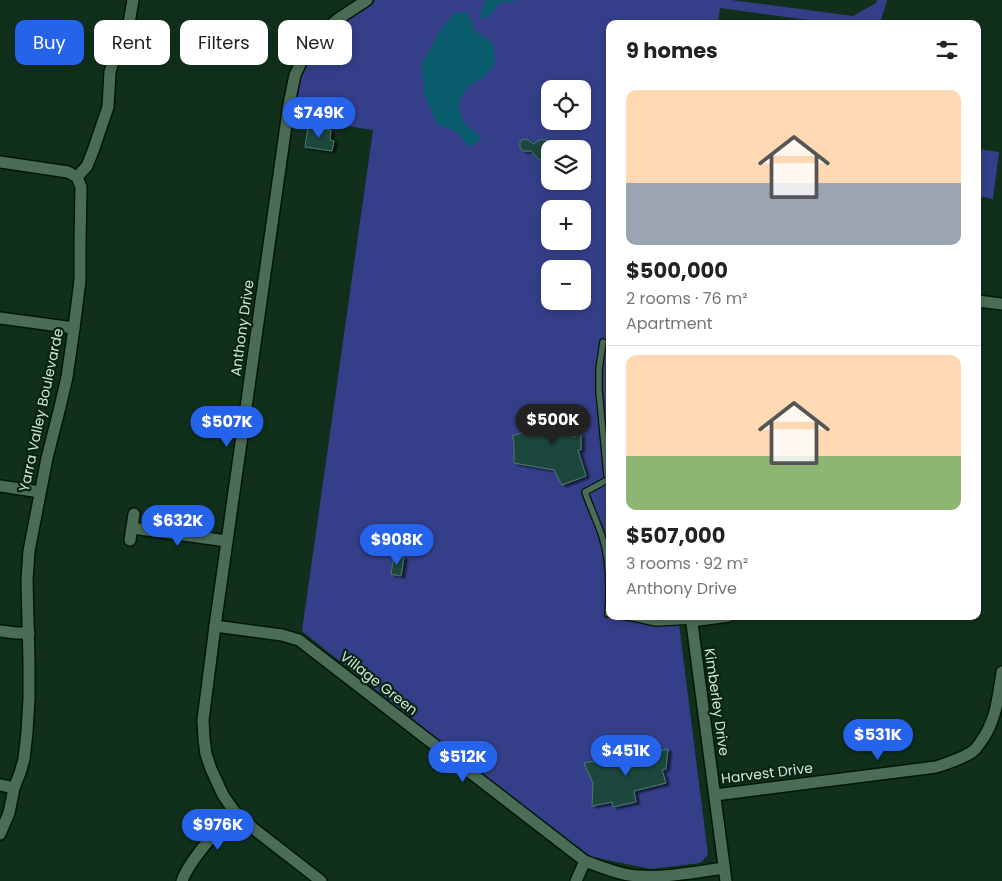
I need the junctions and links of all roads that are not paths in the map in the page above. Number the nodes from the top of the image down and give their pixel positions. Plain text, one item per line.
1 (133, 0) edge
2 (367, 0) edge
3 (0, 162) edge
4 (77, 177) junction
5 (981, 301) edge
6 (1002, 304) edge
7 (0, 318) edge
8 (74, 328) junction
9 (603, 342) dead end
10 (606, 427) edge
11 (606, 482) edge
12 (0, 486) edge
13 (40, 492) junction
14 (134, 514) dead end
15 (132, 528) junction
16 (130, 540) dead end
17 (227, 541) junction
18 (606, 557) edge
19 (647, 620) edge
20 (674, 620) edge
21 (691, 620) edge
22 (215, 626) junction
23 (0, 631) edge
24 (29, 633) junction
25 (1002, 672) edge
26 (0, 785) edge
27 (14, 788) junction
28 (715, 795) junction
29 (234, 811) junction
30 (0, 834) edge
31 (585, 861) junction
32 (724, 868) junction
33 (182, 881) edge
34 (321, 881) edge
35 (576, 881) edge
36 (726, 881) edge

1 - 4 street
2 - 17 street, Anthony Drive
3 - 4 street
4 - 8 street, Yarra Valley Boulevarde
5 - 6 street
7 - 8 street
8 - 13 street, Yarra Valley Boulevarde
9 - 10 lane
11 - 18 lane
12 - 13 street
13 - 24 street, Yarra Valley Boulevarde
14 - 15 street
15 - 16 street
15 - 17 street
17 - 22 street, Anthony Drive
19 - 20 lane
21 - 28 street, Kimberley Drive
22 - 29 street, Anthony Drive
22 - 31 street, Village Green
23 - 24 street
24 - 27 street, Yarra Valley Boulevarde
25 - 28 street, Harvest Drive
26 - 27 street
27 - 30 street, Yarra Valley Boulevarde
28 - 32 street, Kimberley Drive
29 - 33 street
29 - 34 street, Anthony Drive
31 - 32 street, Village Green
31 - 35 street
32 - 36 street, Kimberley Drive

